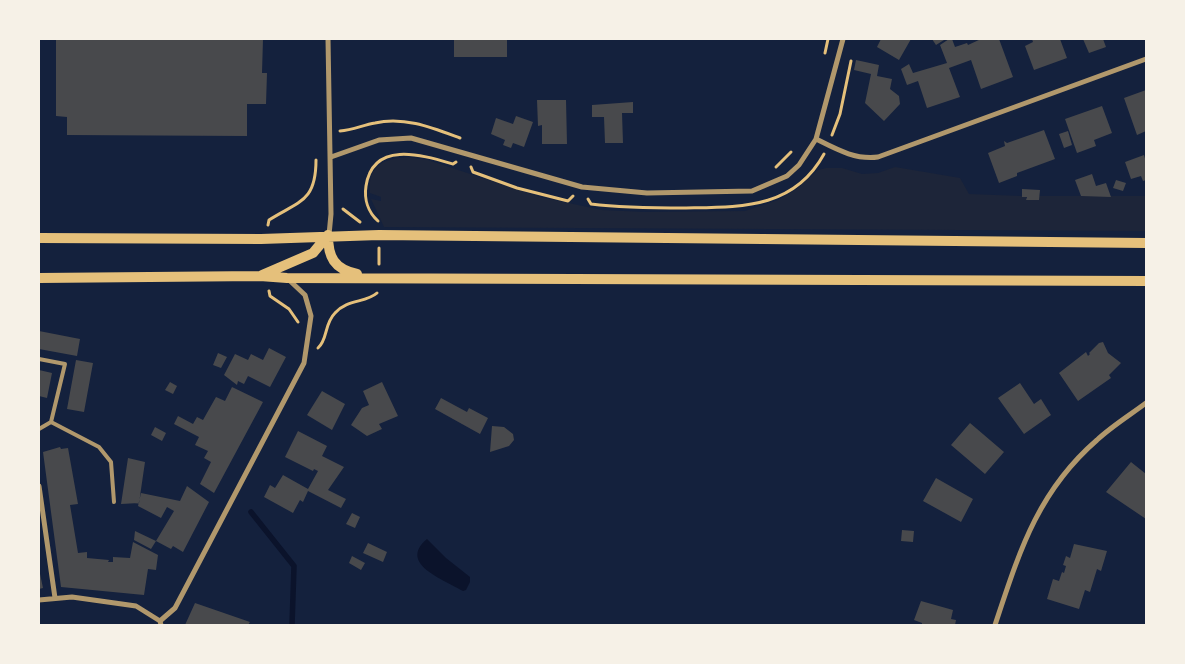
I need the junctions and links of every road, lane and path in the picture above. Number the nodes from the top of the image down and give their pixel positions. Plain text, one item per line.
1 (328, 39) edge
2 (828, 39) edge
3 (843, 39) edge
4 (824, 56) dead end
5 (852, 57) dead end
6 (1146, 59) edge
7 (816, 139) junction
8 (829, 145) junction
9 (796, 146) dead end
10 (466, 153) junction
11 (331, 157) junction
12 (453, 164) dead end
13 (768, 170) dead end
14 (582, 187) junction
15 (379, 235) junction
16 (328, 236) junction
17 (39, 238) edge
18 (1146, 243) edge
19 (260, 276) junction
20 (39, 278) edge
21 (288, 278) junction
22 (378, 278) junction
23 (1146, 281) edge
24 (39, 359) edge
25 (1146, 404) edge
26 (51, 422) junction
27 (39, 429) edge
28 (39, 486) edge
29 (114, 502) dead end
30 (55, 598) junction
31 (39, 600) edge
32 (160, 623) edge
33 (995, 625) edge

1 - 11 street
2 - 4 path
3 - 7 street
5 - 8 path
6 - 8 street
7 - 8 street
7 - 14 street
8 - 14 path
9 - 13 path
10 - 11 street
10 - 14 street
10 - 14 path
11 - 16 street
12 - 15 path
15 - 16 main road
15 - 18 main road
16 - 17 main road
16 - 19 main road
16 - 22 main road
19 - 20 main road
19 - 21 main road
21 - 22 main road
21 - 32 street
22 - 23 main road
24 - 26 lane
25 - 33 street
26 - 27 lane
26 - 29 lane
28 - 30 street
30 - 31 street
30 - 32 street

